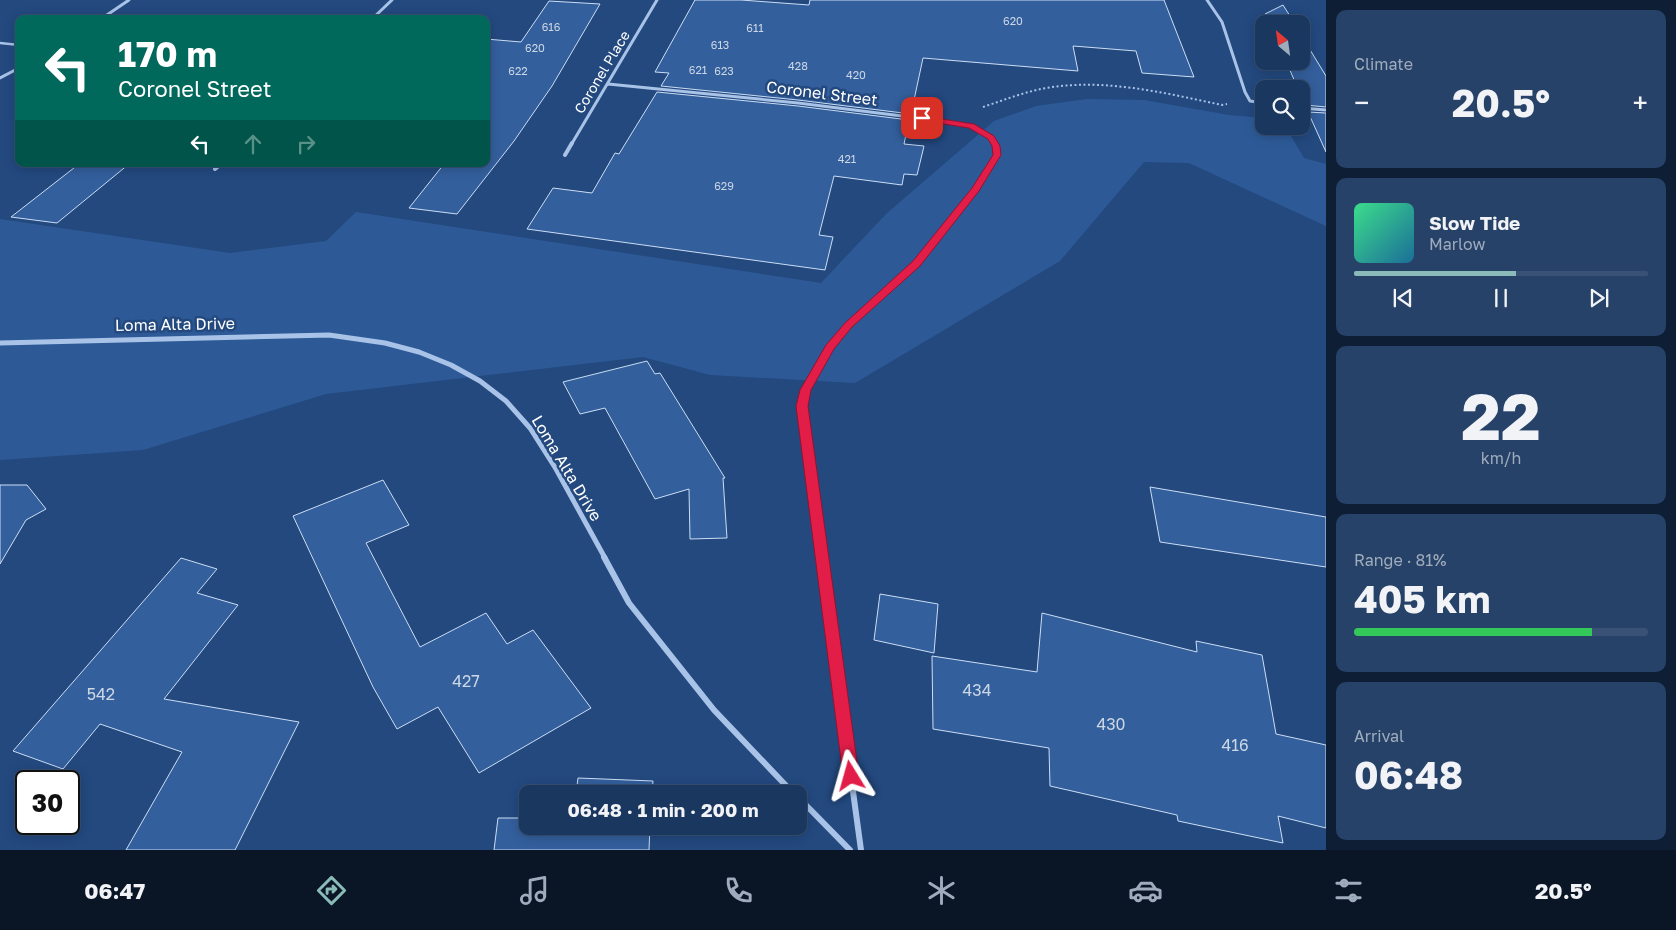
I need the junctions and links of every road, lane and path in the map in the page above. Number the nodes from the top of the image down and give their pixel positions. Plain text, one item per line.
1 (129, 0) edge
2 (392, 0) edge
3 (657, 0) edge
4 (1207, 0) edge
5 (107, 15) edge
6 (376, 15) edge
7 (0, 44) edge
8 (15, 45) edge
9 (15, 70) edge
10 (0, 78) edge
11 (608, 84) junction
12 (1250, 101) junction
13 (1255, 102) edge
14 (1310, 109) edge
15 (1326, 110) edge
16 (958, 123) junction
17 (986, 134) joint
18 (566, 155) dead end
19 (217, 167) edge
20 (215, 169) dead end
21 (0, 342) edge
22 (816, 517) joint
23 (785, 785) edge
24 (807, 806) edge
25 (850, 850) edge
26 (861, 850) edge

1 - 5 street
2 - 6 street
3 - 11 street, Coronel Place
4 - 12 street
7 - 8 lane
9 - 10 street
11 - 16 street, Coronel Street
11 - 18 street, Coronel Place
12 - 13 street
12 - 16 path
14 - 15 street
16 - 17 street, Coronel Street
17 - 22 lane, Coronel Street
19 - 20 street
21 - 23 street, Loma Alta Drive
22 - 26 street, Coronel Street
24 - 25 street

